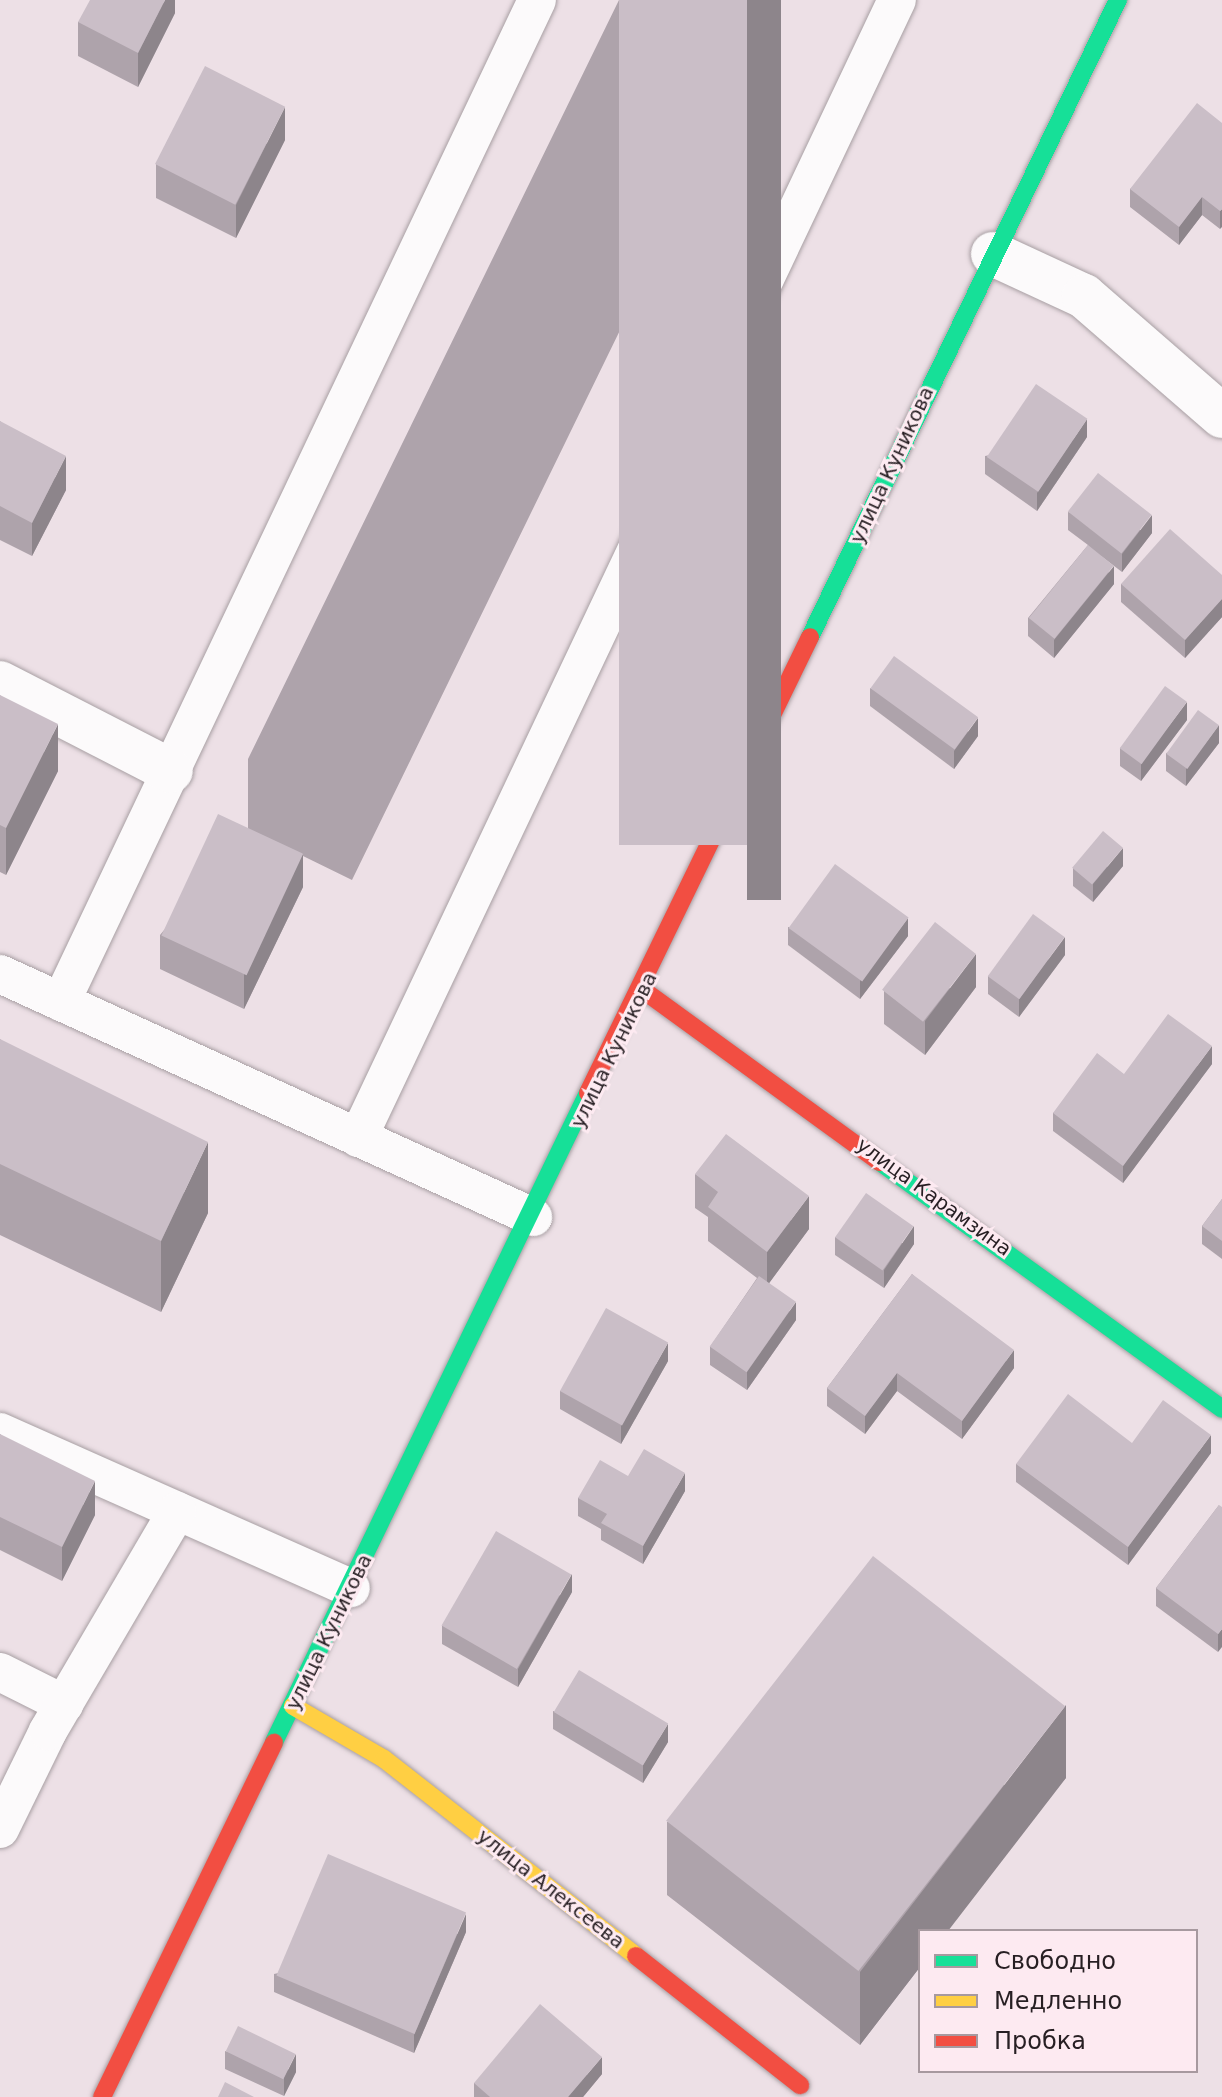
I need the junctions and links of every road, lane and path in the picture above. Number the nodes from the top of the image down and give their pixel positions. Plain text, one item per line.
1 (897, 0) edge
2 (1118, 0) edge
3 (524, 4) edge
4 (993, 254) junction
5 (1222, 416) edge
6 (0, 683) edge
7 (171, 771) junction
8 (0, 974) edge
9 (643, 990) junction
10 (61, 1002) junction
11 (358, 1138) junction
12 (533, 1217) junction
13 (1222, 1409) edge
14 (0, 1432) edge
15 (177, 1511) junction
16 (351, 1588) junction
17 (0, 1672) edge
18 (64, 1704) junction
19 (293, 1706) junction
20 (0, 1829) edge
21 (807, 2091) edge
22 (102, 2097) edge

1 - 11 lane
2 - 4 street, улица Куникова
3 - 7 lane
4 - 5 street
4 - 9 street, улица Куникова
6 - 7 street
7 - 10 lane
8 - 10 lane
9 - 12 street, улица Куникова
9 - 13 street, улица Карамзина
10 - 11 lane
11 - 12 lane
12 - 16 street, улица Куникова
14 - 15 lane
15 - 16 lane
15 - 18 lane
16 - 19 street, улица Куникова
17 - 18 lane
18 - 20 lane
19 - 21 street, улица Алексеева
19 - 22 street, улица Куникова

